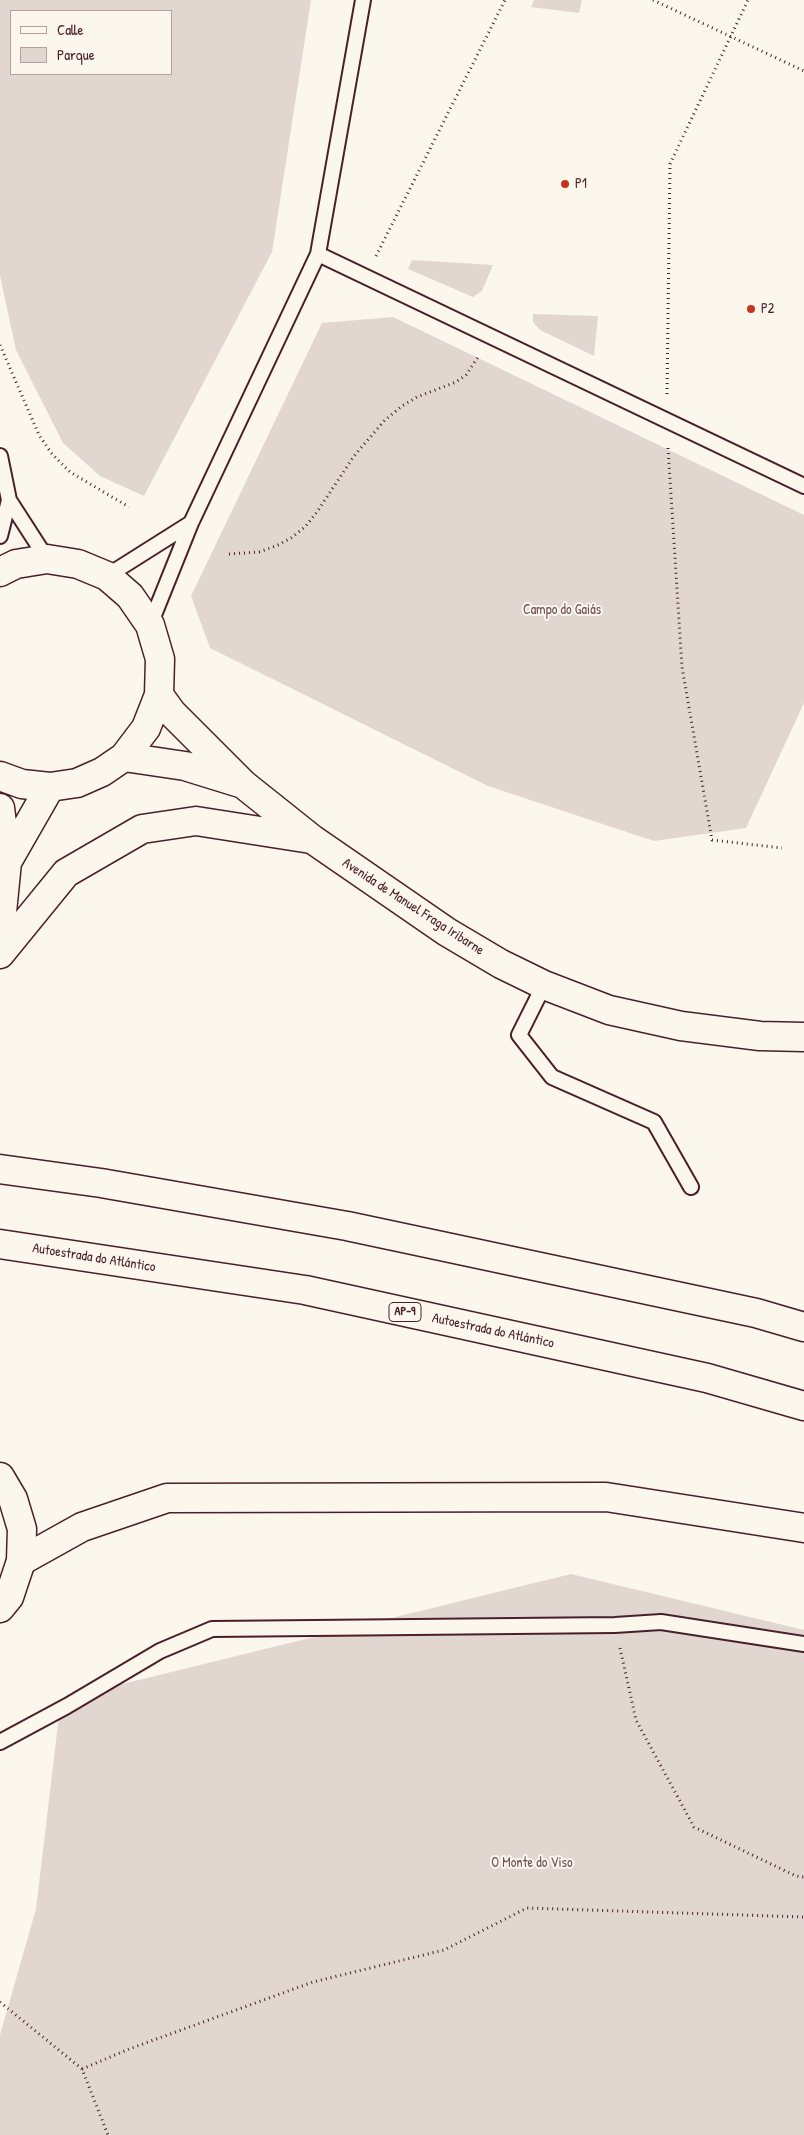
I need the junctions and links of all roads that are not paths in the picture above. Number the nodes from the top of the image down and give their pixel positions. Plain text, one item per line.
1 (363, 0) edge
2 (318, 254) junction
3 (0, 456) edge
4 (804, 486) edge
5 (9, 500) junction
6 (191, 523) junction
7 (0, 536) edge
8 (47, 559) junction
9 (0, 572) edge
10 (107, 576) junction
11 (150, 625) junction
12 (159, 694) junction
13 (124, 756) junction
14 (0, 776) edge
15 (243, 784) junction
16 (50, 787) junction
17 (0, 808) edge
18 (312, 839) junction
19 (7, 862) junction
20 (0, 932) edge
21 (0, 954) edge
22 (544, 985) junction
23 (804, 1037) edge
24 (0, 1169) edge
25 (691, 1187) dead end
26 (0, 1244) edge
27 (804, 1327) edge
28 (804, 1406) edge
29 (0, 1477) edge
30 (804, 1528) edge
31 (21, 1561) junction
32 (0, 1608) edge
33 (804, 1644) edge
34 (0, 1742) edge

1 - 2 lane
2 - 4 lane
2 - 6 lane
3 - 5 lane
5 - 7 lane
5 - 8 lane
6 - 10 lane
6 - 11 lane
8 - 9 main road
8 - 10 main road
10 - 11 main road
11 - 12 main road
12 - 13 main road
12 - 15 main road, Avenida de Manuel Fraga Iribarne
13 - 15 main road, Avenida de Manuel Fraga Iribarne
13 - 16 main road
14 - 16 main road
15 - 18 main road, Avenida de Manuel Fraga Iribarne
16 - 19 main road
17 - 19 main road
18 - 21 main road
18 - 22 main road, Avenida de Manuel Fraga Iribarne
19 - 20 main road
22 - 23 main road, Avenida de Manuel Fraga Iribarne
22 - 25 lane
24 - 27 main road
26 - 28 main road, Autoestrada do Atlántico / AP-9
29 - 31 main road
30 - 31 main road
31 - 32 main road
33 - 34 lane

